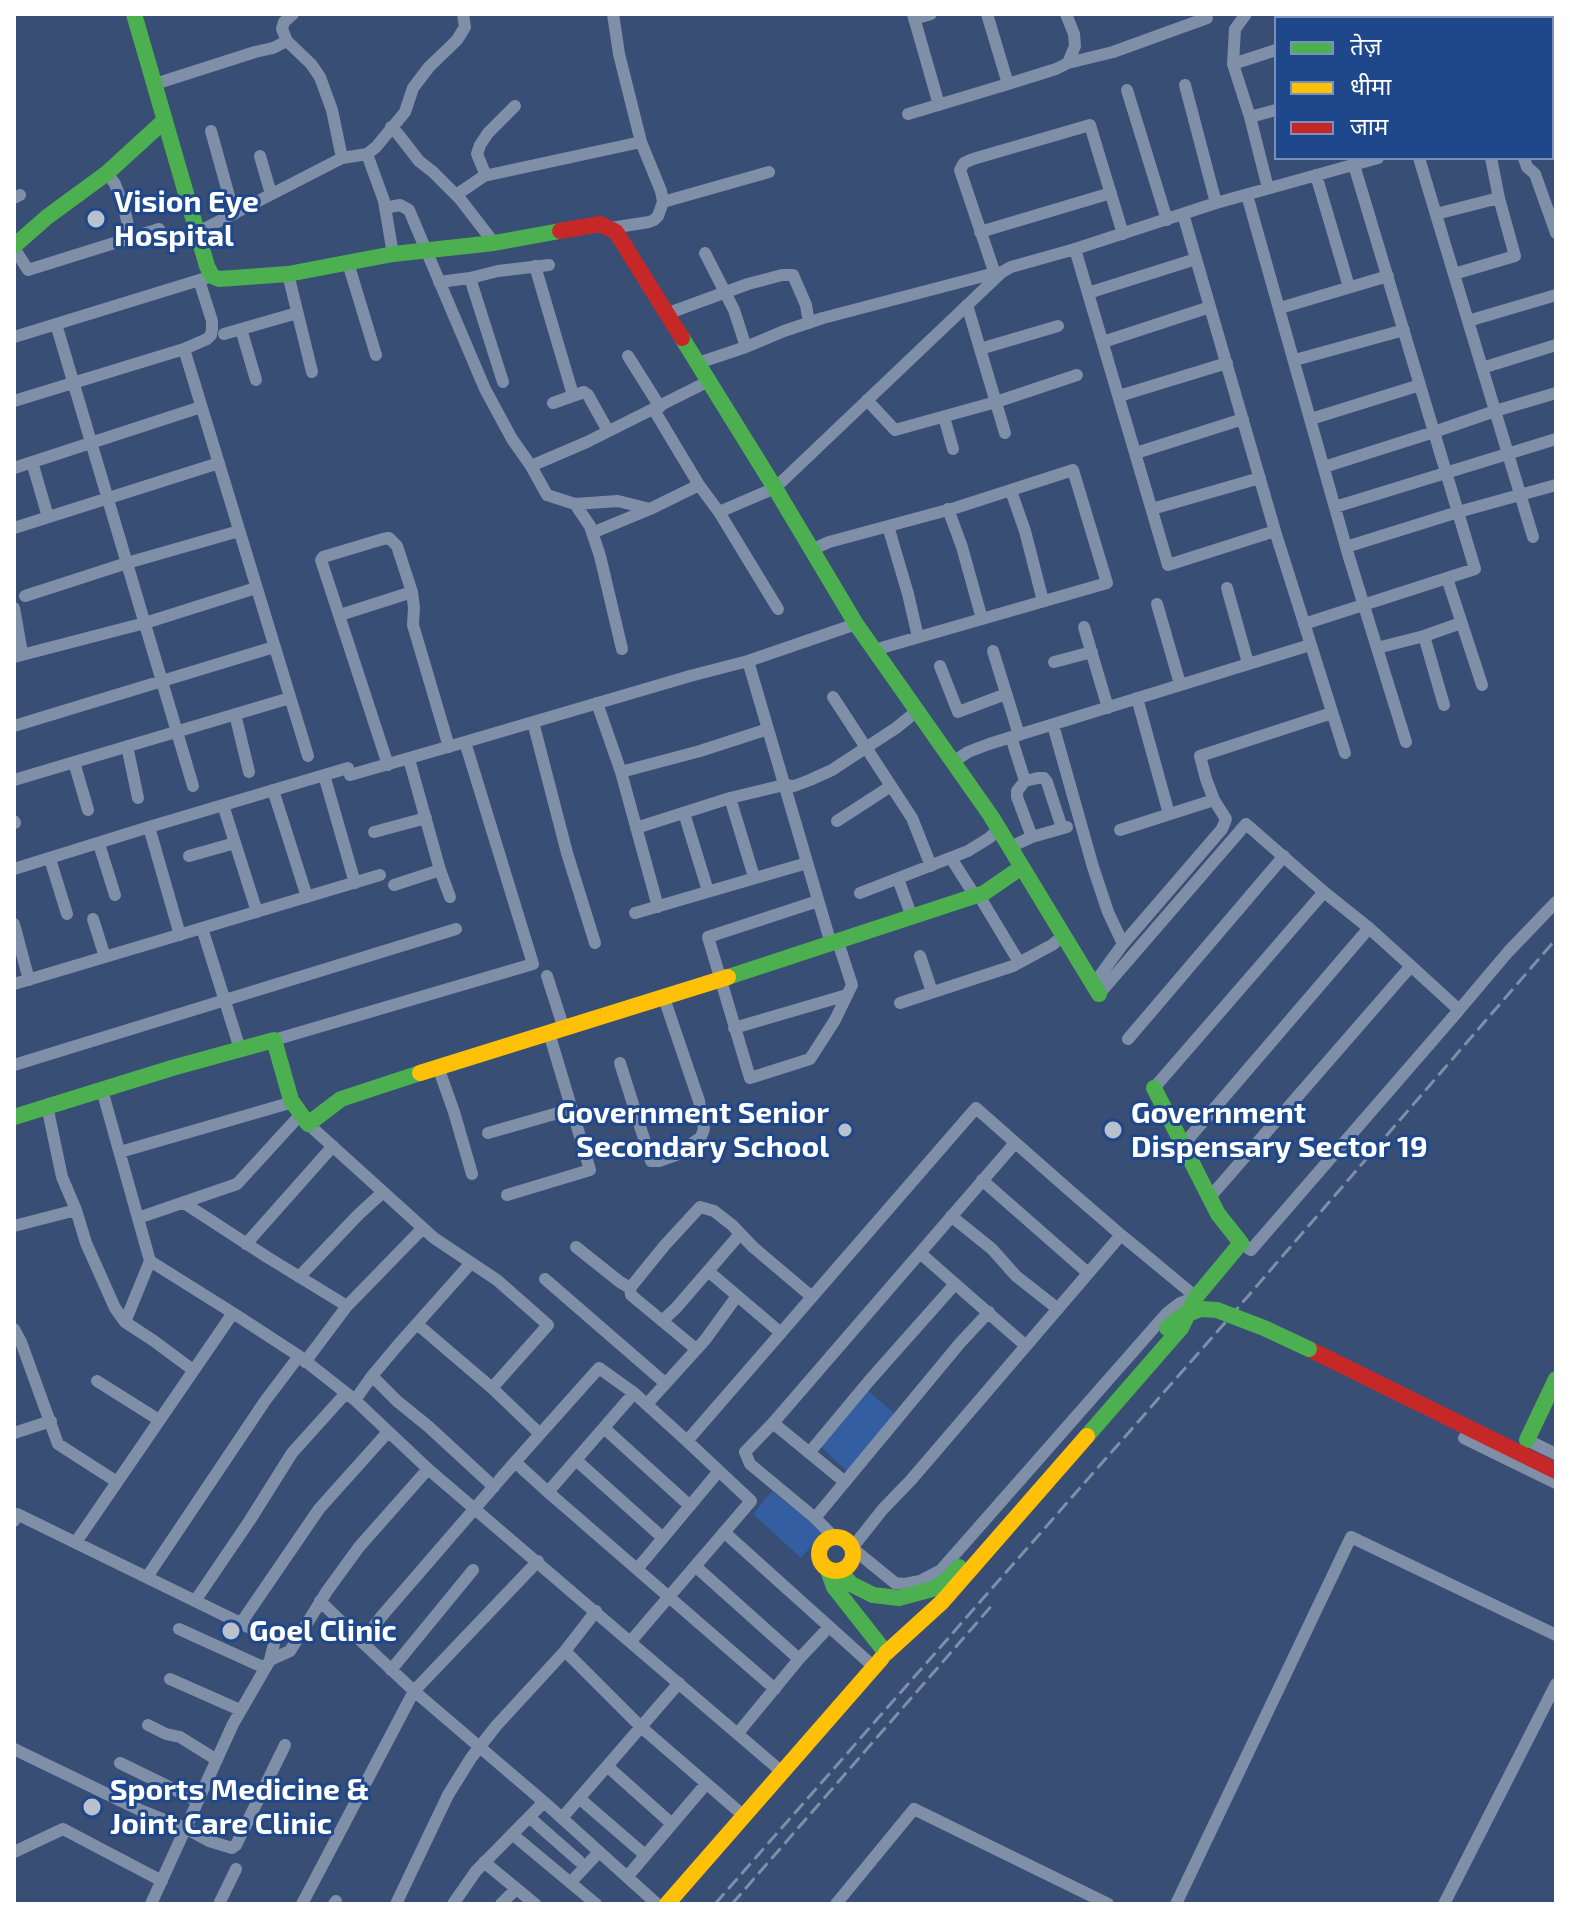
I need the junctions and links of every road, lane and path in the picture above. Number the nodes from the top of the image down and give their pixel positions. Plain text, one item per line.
1 (134, 14) edge
2 (293, 14) edge
3 (463, 14) edge
4 (613, 14) edge
5 (931, 14) edge
6 (987, 14) edge
7 (1066, 14) edge
8 (1246, 14) edge
9 (913, 16) edge
10 (1207, 18) dead end
11 (287, 41) junction
12 (1274, 51) edge
13 (1068, 63) junction
14 (1233, 64) junction
15 (155, 84) junction
16 (1008, 84) junction
17 (1185, 85) dead end
18 (1127, 90) dead end
19 (939, 105) junction
20 (515, 106) dead end
21 (1274, 111) edge
22 (908, 114) dead end
23 (1250, 117) junction
24 (165, 120) junction
25 (391, 127) junction
26 (211, 131) dead end
27 (641, 142) junction
28 (367, 154) junction
29 (260, 156) dead end
30 (342, 158) junction
31 (1371, 160) edge
32 (1420, 160) edge
33 (1491, 160) edge
34 (1525, 160) edge
35 (1354, 165) junction
36 (769, 172) dead end
37 (107, 173) junction
38 (1316, 175) junction
39 (484, 176) junction
40 (1268, 188) junction
41 (1111, 193) junction
42 (271, 194) junction
43 (456, 195) junction
44 (1247, 195) junction
45 (1499, 198) junction
46 (663, 202) junction
47 (1216, 203) junction
48 (385, 208) junction
49 (234, 214) junction
50 (1183, 214) junction
51 (1436, 214) junction
52 (1167, 220) junction
53 (611, 228) junction
54 (159, 229) dead end
55 (198, 232) junction
56 (980, 232) junction
57 (1556, 233) edge
58 (1123, 234) junction
59 (131, 238) junction
60 (494, 243) junction
61 (14, 247) edge
62 (1075, 249) junction
63 (426, 251) junction
64 (705, 253) dead end
65 (393, 254) junction
66 (1196, 259) junction
67 (348, 263) junction
68 (288, 274) junction
69 (1454, 274) junction
70 (996, 275) junction
71 (1388, 276) junction
72 (206, 278) junction
73 (470, 278) junction
74 (439, 282) junction
75 (1349, 287) junction
76 (724, 293) junction
77 (1088, 293) junction
78 (1556, 295) edge
79 (967, 305) junction
80 (1210, 307) junction
81 (1280, 308) junction
82 (297, 313) junction
83 (666, 314) junction
84 (1468, 321) junction
85 (809, 323) junction
86 (56, 324) junction
87 (1058, 326) dead end
88 (241, 329) junction
89 (1404, 330) junction
90 (224, 334) dead end
91 (14, 337) edge
92 (1103, 342) junction
93 (1556, 345) edge
94 (746, 347) junction
95 (184, 349) junction
96 (980, 349) junction
97 (376, 355) dead end
98 (628, 356) dead end
99 (1295, 360) junction
100 (698, 363) junction
101 (1227, 363) junction
102 (1482, 368) junction
103 (312, 372) dead end
104 (1077, 375) dead end
105 (256, 380) dead end
106 (709, 381) junction
107 (503, 382) dead end
108 (73, 383) junction
109 (1420, 385) junction
110 (1556, 393) edge
111 (573, 395) junction
112 (1119, 396) junction
113 (867, 400) junction
114 (14, 401) edge
115 (996, 402) junction
116 (553, 403) dead end
117 (201, 407) junction
118 (657, 408) junction
119 (1495, 411) junction
120 (944, 417) junction
121 (1243, 419) junction
122 (1311, 419) junction
123 (608, 431) junction
124 (1434, 432) junction
125 (1005, 433) dead end
126 (1556, 439) edge
127 (90, 441) junction
128 (953, 449) dead end
129 (1136, 453) junction
130 (1508, 454) junction
131 (32, 462) junction
132 (219, 463) junction
133 (531, 466) junction
134 (1324, 467) junction
135 (14, 468) edge
136 (1446, 473) junction
137 (1260, 478) junction
138 (699, 485) junction
139 (1556, 485) edge
140 (775, 488) junction
141 (1011, 491) junction
142 (1520, 494) junction
143 (108, 499) junction
144 (575, 504) junction
145 (1335, 507) junction
146 (650, 509) junction
147 (948, 509) junction
148 (1152, 509) junction
149 (719, 512) junction
150 (1458, 512) junction
151 (48, 517) junction
152 (888, 526) junction
153 (14, 528) edge
154 (239, 531) junction
155 (1275, 531) junction
156 (592, 533) junction
157 (1533, 537) dead end
158 (1346, 547) junction
159 (811, 550) junction
160 (127, 563) junction
161 (1447, 578) junction
162 (256, 588) junction
163 (1227, 588) dead end
164 (412, 592) junction
165 (25, 596) dead end
166 (1043, 601) junction
167 (1157, 604) dead end
168 (1364, 605) junction
169 (778, 609) dead end
170 (15, 612) edge
171 (340, 615) junction
172 (982, 619) junction
173 (145, 623) junction
174 (1461, 623) junction
175 (856, 624) junction
176 (1304, 624) junction
177 (1084, 627) dead end
178 (1424, 636) junction
179 (918, 637) junction
180 (1310, 645) junction
181 (274, 647) junction
182 (1377, 648) junction
183 (622, 649) dead end
184 (874, 650) junction
185 (993, 651) dead end
186 (1092, 652) junction
187 (14, 655) edge
188 (748, 661) junction
189 (1054, 662) dead end
190 (1248, 663) junction
191 (940, 666) dead end
192 (162, 681) junction
193 (1180, 684) junction
194 (1482, 685) dead end
195 (1006, 694) junction
196 (833, 697) dead end
197 (290, 698) junction
198 (1137, 698) junction
199 (597, 703) junction
200 (1444, 705) dead end
201 (1108, 708) junction
202 (917, 711) junction
203 (1332, 713) junction
204 (235, 714) junction
205 (533, 722) junction
206 (1053, 725) junction
207 (14, 726) edge
208 (768, 729) junction
209 (177, 731) junction
210 (1015, 736) junction
211 (465, 742) junction
212 (1406, 742) dead end
213 (127, 746) junction
214 (449, 747) junction
215 (866, 747) junction
216 (1345, 753) dead end
217 (308, 756) dead end
218 (409, 759) junction
219 (74, 762) junction
220 (953, 762) junction
221 (388, 765) junction
222 (249, 772) dead end
223 (621, 772) junction
224 (324, 775) junction
225 (14, 780) edge
226 (1025, 781) junction
227 (784, 785) junction
228 (193, 786) dead end
229 (891, 786) junction
230 (273, 790) junction
231 (138, 798) dead end
232 (730, 798) junction
233 (1214, 800) junction
234 (223, 805) junction
235 (88, 810) dead end
236 (684, 813) junction
237 (1169, 814) junction
238 (426, 818) junction
239 (837, 821) dead end
240 (1081, 824) junction
241 (149, 827) junction
242 (636, 828) junction
243 (1062, 828) junction
244 (999, 829) junction
245 (1120, 830) dead end
246 (374, 832) dead end
247 (1032, 837) junction
248 (235, 843) junction
249 (99, 844) junction
250 (1010, 847) junction
251 (189, 856) dead end
252 (1284, 856) junction
253 (951, 858) junction
254 (50, 859) junction
255 (807, 863) junction
256 (931, 866) junction
257 (1022, 867) junction
258 (14, 869) edge
259 (440, 870) junction
260 (380, 875) dead end
261 (754, 877) junction
262 (898, 879) junction
263 (355, 883) junction
264 (394, 885) dead end
265 (708, 891) junction
266 (1324, 892) junction
267 (860, 893) dead end
268 (115, 895) dead end
269 (977, 895) junction
270 (307, 897) junction
271 (450, 897) dead end
272 (818, 901) junction
273 (1556, 902) edge
274 (658, 907) junction
275 (257, 912) junction
276 (635, 913) dead end
277 (67, 914) dead end
278 (912, 917) junction
279 (93, 919) dead end
280 (14, 924) edge
281 (202, 928) junction
282 (1369, 928) junction
283 (456, 929) dead end
284 (180, 935) junction
285 (1063, 936) junction
286 (595, 943) dead end
287 (834, 943) junction
288 (1123, 944) junction
289 (920, 956) dead end
290 (105, 957) junction
291 (1019, 962) junction
292 (1411, 966) junction
293 (547, 976) dead end
294 (29, 980) junction
295 (721, 980) junction
296 (14, 984) edge
297 (1096, 989) junction
298 (932, 992) junction
299 (847, 995) junction
300 (664, 998) junction
301 (225, 1000) junction
302 (900, 1003) dead end
303 (1459, 1010) junction
304 (734, 1028) junction
305 (557, 1031) junction
306 (1128, 1039) dead end
307 (274, 1040) junction
308 (240, 1049) junction
309 (620, 1063) dead end
310 (14, 1065) edge
311 (438, 1067) junction
312 (1154, 1088) joint
313 (102, 1090) junction
314 (47, 1106) junction
315 (572, 1109) junction
316 (301, 1113) junction
317 (14, 1117) edge
318 (488, 1133) dead end
319 (1015, 1143) junction
320 (1183, 1145) junction
321 (333, 1146) junction
322 (120, 1152) junction
323 (472, 1174) dead end
324 (982, 1180) junction
325 (383, 1192) junction
326 (507, 1195) dead end
327 (1210, 1197) junction
328 (184, 1203) junction
329 (76, 1210) junction
330 (951, 1216) junction
331 (138, 1218) junction
332 (14, 1226) edge
333 (423, 1228) junction
334 (740, 1234) junction
335 (1121, 1235) junction
336 (1241, 1243) junction
337 (246, 1244) junction
338 (576, 1247) dead end
339 (920, 1253) junction
340 (150, 1261) junction
341 (471, 1263) junction
342 (708, 1271) junction
343 (1088, 1273) junction
344 (299, 1277) junction
345 (545, 1279) dead end
346 (955, 1284) junction
347 (630, 1288) junction
348 (737, 1296) junction
349 (812, 1297) junction
350 (1196, 1297) junction
351 (347, 1306) junction
352 (1058, 1309) junction
353 (989, 1312) junction
354 (233, 1313) junction
355 (662, 1321) junction
356 (125, 1322) junction
357 (417, 1324) junction
358 (14, 1329) edge
359 (781, 1333) junction
360 (1026, 1346) junction
361 (696, 1349) junction
362 (302, 1359) junction
363 (193, 1370) junction
364 (372, 1376) junction
365 (1556, 1379) edge
366 (97, 1381) dead end
367 (665, 1383) junction
368 (492, 1388) junction
369 (634, 1393) junction
370 (350, 1397) junction
371 (647, 1404) junction
372 (159, 1420) junction
373 (51, 1421) junction
374 (773, 1423) junction
375 (604, 1428) junction
376 (388, 1432) junction
377 (14, 1433) edge
378 (540, 1434) junction
379 (1464, 1438) dead end
380 (1527, 1440) joint
381 (687, 1441) junction
382 (809, 1453) junction
383 (1556, 1454) edge
384 (576, 1460) junction
385 (515, 1462) junction
386 (428, 1469) junction
387 (719, 1471) junction
388 (1556, 1471) edge
389 (117, 1482) junction
390 (845, 1482) junction
391 (1556, 1483) edge
392 (494, 1487) junction
393 (548, 1492) junction
394 (690, 1506) junction
395 (475, 1509) junction
396 (15, 1515) edge
397 (815, 1518) junction
398 (724, 1532) junction
399 (834, 1537) junction
400 (663, 1538) junction
401 (76, 1542) junction
402 (852, 1548) junction
403 (538, 1561) junction
404 (695, 1566) junction
405 (637, 1569) junction
406 (473, 1570) dead end
407 (834, 1570) junction
408 (147, 1577) junction
409 (669, 1597) junction
410 (195, 1601) junction
411 (320, 1601) junction
412 (596, 1611) junction
413 (241, 1623) junction
414 (829, 1627) junction
415 (179, 1629) dead end
416 (1556, 1635) edge
417 (275, 1640) junction
418 (631, 1641) junction
419 (362, 1642) junction
420 (295, 1644) junction
421 (565, 1651) junction
422 (886, 1653) junction
423 (799, 1659) junction
424 (267, 1664) junction
425 (874, 1667) junction
426 (391, 1670) junction
427 (170, 1679) dead end
428 (679, 1683) junction
429 (1556, 1684) edge
430 (775, 1689) junction
431 (414, 1691) junction
432 (240, 1710) junction
433 (148, 1725) dead end
434 (641, 1727) junction
435 (738, 1733) junction
436 (285, 1745) dead end
437 (480, 1747) junction
438 (14, 1749) edge
439 (217, 1760) junction
440 (120, 1763) dead end
441 (607, 1766) junction
442 (782, 1772) junction
443 (706, 1784) junction
444 (579, 1798) junction
445 (198, 1801) junction
446 (544, 1802) junction
447 (744, 1816) junction
448 (529, 1817) junction
449 (562, 1818) junction
450 (672, 1824) junction
451 (185, 1828) junction
452 (512, 1834) junction
453 (14, 1852) edge
454 (599, 1852) junction
455 (645, 1855) junction
456 (579, 1861) dead end
457 (484, 1862) junction
458 (236, 1869) dead end
459 (627, 1877) junction
460 (162, 1881) junction
461 (571, 1882) junction
462 (516, 1889) junction
463 (151, 1904) edge
464 (219, 1904) edge
465 (302, 1904) edge
466 (396, 1904) edge
467 (453, 1904) edge
468 (501, 1904) edge
469 (535, 1904) edge
470 (596, 1904) edge
471 (657, 1904) edge
472 (667, 1904) edge
473 (836, 1904) edge
474 (1108, 1904) edge
475 (1176, 1904) edge
476 (1444, 1904) edge

1 - 15 street
2 - 11 street
3 - 25 street
4 - 27 street
5 - 9 street
6 - 16 street
7 - 13 street
8 - 14 street
9 - 19 street
10 - 13 street
11 - 15 street
11 - 30 street
12 - 14 street
13 - 16 street
14 - 23 street
15 - 24 street
16 - 19 street
17 - 47 street
18 - 52 street
19 - 22 street
20 - 39 street
21 - 23 street
23 - 40 street
24 - 37 street
24 - 55 street
25 - 28 street
25 - 43 street
26 - 49 street
27 - 39 street
27 - 46 street
28 - 30 street
28 - 48 street
29 - 42 street
30 - 42 street
31 - 35 street
32 - 51 street
33 - 45 street
34 - 57 street
35 - 38 street
35 - 71 street
36 - 46 street
37 - 59 street
37 - 61 street
38 - 40 street
38 - 75 street
39 - 43 street
40 - 44 street
41 - 56 street
41 - 56 street
41 - 58 street
42 - 49 street
43 - 60 street
44 - 47 street
44 - 81 street
45 - 51 street
45 - 69 street
46 - 53 street
47 - 50 street
48 - 63 street
48 - 65 street
49 - 55 street
50 - 52 street
50 - 66 street
51 - 69 street
52 - 58 street
53 - 60 street
53 - 83 street
54 - 59 street
55 - 72 street
56 - 70 street
58 - 62 street
59 - 61 street
60 - 63 street
62 - 70 street
62 - 77 street
63 - 65 street
63 - 74 street
64 - 76 street
65 - 67 street
66 - 77 street
66 - 80 street
67 - 68 street
67 - 97 street
68 - 72 street
68 - 82 street
69 - 84 street
70 - 79 street
70 - 85 street
71 - 75 street
71 - 89 street
72 - 86 street
72 - 95 street
73 - 74 street
73 - 107 street
73 - 111 street
74 - 133 street
75 - 81 street
76 - 83 street
76 - 85 street
76 - 94 street
77 - 92 street
78 - 84 street
79 - 96 street
79 - 113 street
80 - 92 street
80 - 101 street
81 - 99 street
82 - 88 street
82 - 103 street
83 - 100 street
84 - 102 street
85 - 94 street
86 - 91 street
86 - 108 street
87 - 96 street
88 - 90 street
88 - 105 street
89 - 99 street
89 - 109 street
92 - 112 street
93 - 102 street
94 - 100 street
95 - 108 street
95 - 117 street
96 - 115 street
98 - 118 street
99 - 122 street
100 - 106 street
101 - 112 street
101 - 121 street
102 - 119 street
104 - 115 street
106 - 118 street
106 - 140 street
108 - 114 street
108 - 127 street
109 - 122 street
109 - 124 street
110 - 119 street
111 - 116 street
111 - 123 street
112 - 129 street
113 - 120 street
113 - 140 street
115 - 120 street
115 - 125 street
117 - 127 street
117 - 132 street
118 - 123 street
118 - 138 street
119 - 124 street
119 - 130 street
120 - 128 street
121 - 129 street
121 - 137 street
122 - 134 street
123 - 133 street
124 - 134 street
124 - 136 street
126 - 130 street
127 - 131 street
127 - 143 street
129 - 148 street
130 - 136 street
130 - 142 street
131 - 135 street
131 - 151 street
132 - 143 street
132 - 154 street
133 - 144 street
134 - 145 street
136 - 145 street
136 - 150 street
137 - 148 street
137 - 155 street
138 - 146 street
138 - 149 street
139 - 142 street
140 - 149 street
140 - 159 street
141 - 147 street
141 - 166 street
141 - 166 street
142 - 150 street
142 - 157 street
143 - 151 street
143 - 160 street
144 - 146 street
144 - 156 street
145 - 158 street
146 - 156 street
147 - 152 street
147 - 172 street
148 - 155 street
149 - 169 street
150 - 158 street
150 - 161 street
151 - 153 street
152 - 159 street
152 - 179 street
154 - 160 street
154 - 162 street
155 - 176 street
156 - 183 street
158 - 168 street
159 - 175 street
160 - 165 street
160 - 173 street
161 - 168 street
161 - 174 street
162 - 173 street
162 - 181 street
163 - 190 street
164 - 171 street
164 - 171 street
164 - 214 street
166 - 172 street
167 - 193 street
168 - 176 street
168 - 182 street
170 - 187 street
171 - 221 street
172 - 179 street
173 - 187 street
173 - 192 street
174 - 178 street
174 - 194 street
175 - 184 street
175 - 188 street
176 - 180 street
177 - 186 street
178 - 182 street
178 - 200 street
179 - 184 street
180 - 190 street
180 - 203 street
181 - 192 street
181 - 197 street
182 - 212 street
184 - 202 street
185 - 195 street
186 - 189 street
186 - 201 street
188 - 199 street
188 - 208 street
190 - 193 street
191 - 195 street
192 - 207 street
192 - 209 street
193 - 198 street
195 - 210 street
196 - 215 street
197 - 204 street
197 - 217 street
198 - 201 street
198 - 237 street
199 - 205 street
199 - 223 street
201 - 206 street
202 - 215 street
202 - 220 street
203 - 216 street
203 - 233 street
204 - 209 street
204 - 222 street
205 - 211 street
205 - 286 street
206 - 210 street
206 - 240 street
208 - 223 street
208 - 227 street
209 - 213 street
209 - 228 street
210 - 220 street
210 - 226 street
211 - 214 street
211 - 307 street
213 - 219 street
213 - 231 street
214 - 218 street
215 - 227 street
215 - 229 street
218 - 221 street
218 - 238 street
219 - 225 street
219 - 235 street
220 - 244 street
221 - 224 street
223 - 242 street
224 - 230 street
224 - 263 street
226 - 243 street
226 - 247 street
227 - 232 street
227 - 255 street
229 - 239 street
229 - 256 street
230 - 234 street
230 - 270 street
232 - 236 street
232 - 261 street
233 - 237 street
233 - 288 street
234 - 241 street
234 - 248 street
236 - 242 street
236 - 265 street
237 - 245 street
238 - 246 street
238 - 259 street
240 - 243 street
240 - 288 street
241 - 249 street
241 - 284 street
242 - 274 street
243 - 247 street
244 - 250 street
244 - 253 street
247 - 250 street
248 - 251 street
248 - 275 street
249 - 254 street
249 - 268 street
250 - 257 street
252 - 266 street
252 - 297 street
252 - 306 street
253 - 256 street
253 - 269 street
254 - 258 street
254 - 277 street
255 - 261 street
255 - 272 street
256 - 262 street
257 - 269 street
257 - 285 street
259 - 264 street
259 - 271 street
260 - 263 street
261 - 265 street
262 - 267 street
262 - 278 street
263 - 270 street
265 - 274 street
266 - 282 street
266 - 312 street
269 - 278 street
269 - 291 street
270 - 275 street
272 - 287 street
272 - 295 street
273 - 303 street
274 - 276 street
275 - 281 street
278 - 287 street
279 - 290 street
280 - 294 street
281 - 284 street
281 - 301 street
282 - 292 street
282 - 320 street
283 - 301 street
284 - 290 street
285 - 291 street
285 - 297 street
287 - 295 street
287 - 299 street
288 - 297 street
289 - 298 street
290 - 294 street
291 - 298 street
292 - 303 street
292 - 327 street
293 - 305 street
294 - 296 street
295 - 300 street
295 - 304 street
298 - 302 street
299 - 304 street
299 - 304 street
300 - 305 street
300 - 309 street
301 - 308 street
301 - 310 street
303 - 336 street
305 - 311 street
305 - 315 street
307 - 308 street
307 - 316 street
308 - 313 street
311 - 316 street
311 - 323 street
312 - 320 street
313 - 314 street
313 - 322 street
314 - 317 street
314 - 329 street
315 - 318 street
315 - 326 street
316 - 321 street
316 - 322 street
316 - 328 street
319 - 324 street
319 - 335 street
319 - 349 street
320 - 327 street
321 - 325 street
321 - 337 street
322 - 331 street
324 - 330 street
324 - 343 street
325 - 333 street
325 - 344 street
327 - 336 street
328 - 331 street
328 - 337 street
329 - 332 street
329 - 356 street
330 - 339 street
330 - 352 street
331 - 340 street
333 - 341 street
333 - 351 street
334 - 342 street
334 - 347 street
334 - 349 street
335 - 343 street
335 - 350 street
336 - 350 street
337 - 344 street
338 - 347 street
339 - 346 street
339 - 374 street
340 - 354 street
340 - 356 street
341 - 357 street
341 - 368 street
342 - 348 street
342 - 355 street
343 - 352 street
344 - 351 street
345 - 367 street
346 - 353 street
346 - 382 street
347 - 355 street
348 - 359 street
348 - 361 street
349 - 359 street
350 - 402 street
350 - 422 street
351 - 362 street
352 - 360 street
353 - 360 street
353 - 390 street
354 - 362 street
354 - 363 street
355 - 361 street
356 - 363 street
357 - 364 street
357 - 368 street
358 - 373 street
359 - 381 street
360 - 402 street
361 - 367 street
362 - 370 street
362 - 408 street
363 - 372 street
364 - 370 street
364 - 392 street
365 - 380 street
366 - 372 street
367 - 371 street
368 - 378 street
369 - 371 street
369 - 375 street
369 - 378 street
370 - 376 street
370 - 410 street
371 - 381 street
372 - 389 street
373 - 377 street
373 - 389 street
374 - 382 street
374 - 397 street
375 - 384 street
375 - 394 street
376 - 386 street
376 - 413 street
378 - 385 street
379 - 391 street
380 - 383 street
381 - 387 street
382 - 390 street
384 - 393 street
384 - 400 street
385 - 392 street
385 - 393 street
386 - 395 street
386 - 411 street
387 - 394 street
387 - 398 street
388 - 407 street, bridge
389 - 401 street
390 - 397 street
392 - 395 street
393 - 405 street
394 - 400 street
395 - 403 street
395 - 419 street
396 - 401 street
397 - 399 street
398 - 404 street
398 - 414 street
399 - 402 street
399 - 407 street
400 - 405 street
401 - 408 street
402 - 407 street
403 - 412 street
403 - 431 street
404 - 409 street
404 - 423 street
405 - 409 street
406 - 426 street
407 - 422 street
408 - 410 street
409 - 418 street
409 - 430 street
410 - 413 street
411 - 419 street
411 - 420 street
412 - 418 street
412 - 421 street
413 - 417 street
414 - 423 street
414 - 425 street
415 - 424 street
416 - 475 street
417 - 420 street
417 - 424 street
418 - 428 street
419 - 426 street
420 - 424 street
421 - 434 street
421 - 437 street
422 - 425 street
423 - 430 street
424 - 432 street
425 - 442 street
426 - 431 street
427 - 432 street
428 - 434 street
428 - 435 street
429 - 476 street
430 - 435 street
431 - 437 street
431 - 465 street
432 - 439 street
433 - 439 street
434 - 441 street
434 - 443 street
435 - 442 street
436 - 451 street
437 - 446 street
437 - 466 street
438 - 451 street
439 - 445 street
440 - 445 street
441 - 444 street
441 - 450 street
442 - 447 street
443 - 447 street
443 - 450 street
444 - 449 street
444 - 455 street
445 - 451 street
446 - 448 street
446 - 449 street
447 - 472 street
448 - 452 street
448 - 456 street
449 - 454 street
450 - 455 street
451 - 460 street
452 - 457 street
452 - 461 street
453 - 460 street
454 - 459 street
454 - 461 street
455 - 459 street
457 - 462 street
457 - 467 street
458 - 464 street
459 - 471 street
460 - 463 street
461 - 470 street
462 - 468 street
462 - 469 street
473 - 474 street

